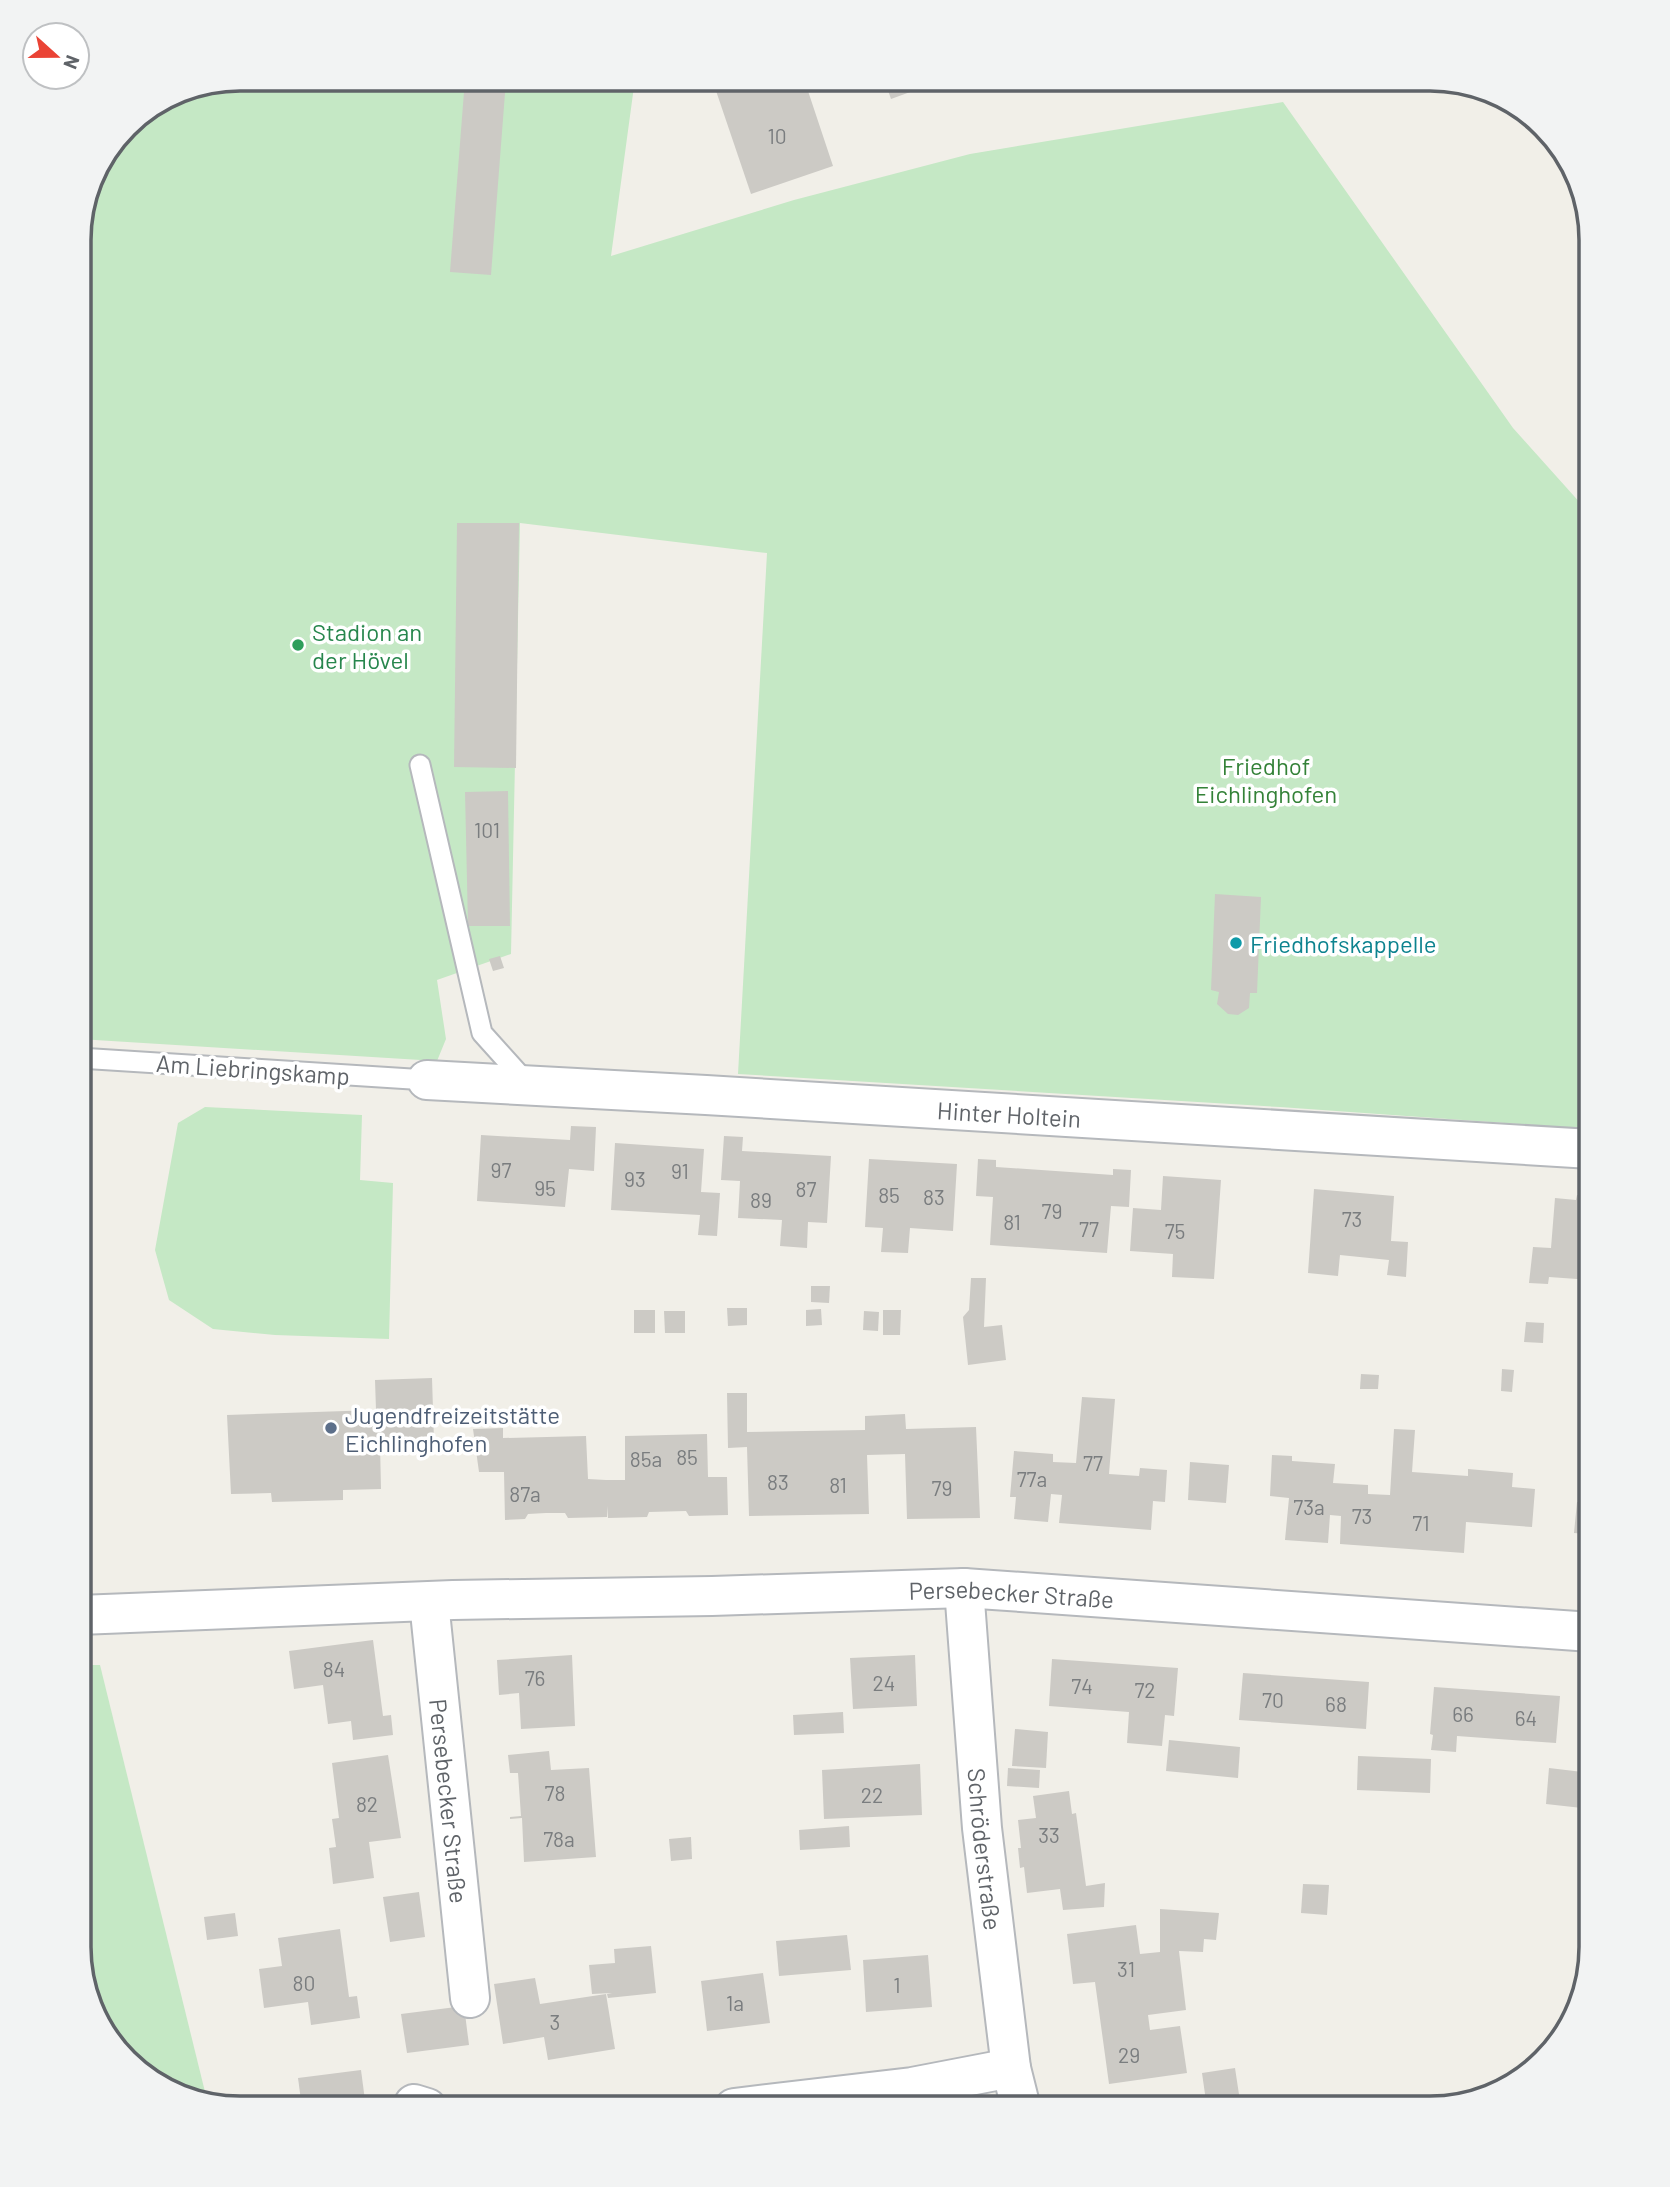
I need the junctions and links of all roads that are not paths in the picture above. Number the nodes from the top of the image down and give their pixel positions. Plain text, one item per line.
1 (420, 765) dead end
2 (91, 1059) edge
3 (427, 1080) joint
4 (530, 1087) junction
5 (1579, 1148) edge
6 (964, 1588) junction
7 (429, 1602) junction
8 (91, 1615) edge
9 (1579, 1631) edge
10 (470, 1998) dead end
11 (1011, 2068) junction
12 (835, 2096) edge
13 (1018, 2096) edge

1 - 4 lane
2 - 3 lane, Am Liebringskamp
3 - 4 street, Hinter Holtein
4 - 5 street, Hinter Holtein
6 - 7 street, Persebecker Straße
6 - 9 street, Persebecker Straße
6 - 11 street, Schröderstraße
7 - 8 street, Persebecker Straße
7 - 10 street, Persebecker Straße
11 - 12 street
11 - 13 street, Schröderstraße

